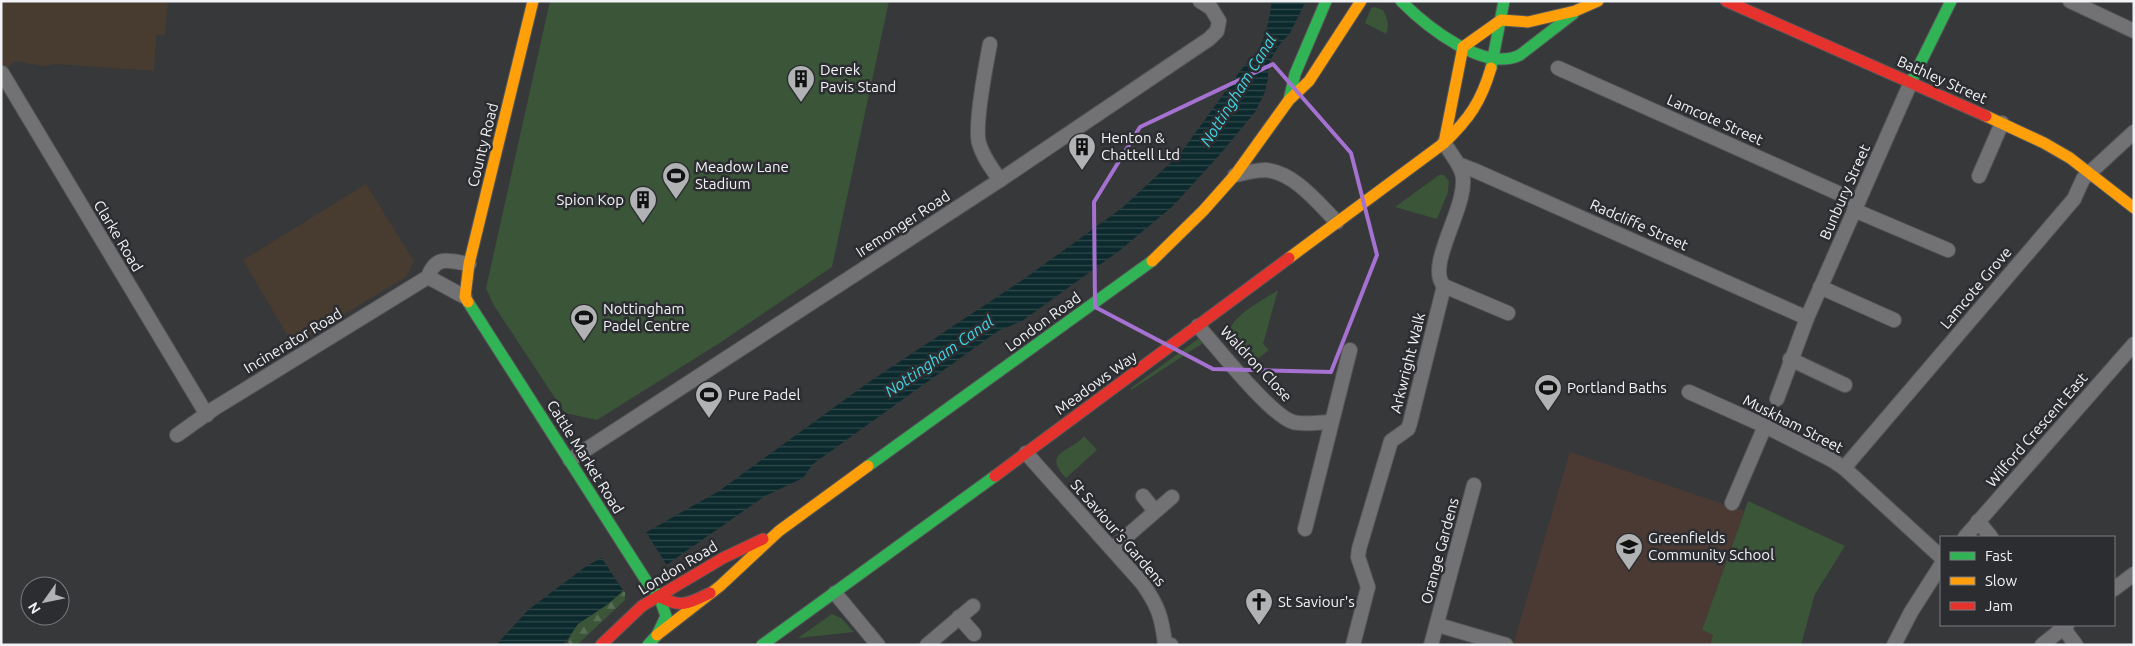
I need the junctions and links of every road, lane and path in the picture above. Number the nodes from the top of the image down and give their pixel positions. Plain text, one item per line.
1 (533, 1) edge
2 (1200, 1) edge
3 (1326, 1) edge
4 (1361, 1) edge
5 (1401, 1) edge
6 (1504, 1) edge
7 (1598, 1) edge
8 (1726, 1) edge
9 (1951, 1) edge
10 (2070, 1) edge
11 (1575, 11) junction
12 (1501, 20) junction
13 (2134, 31) edge
14 (990, 44) dead end
15 (1463, 46) junction
16 (1493, 60) junction
17 (1558, 68) dead end
18 (2, 73) edge
19 (1911, 82) junction
20 (1289, 100) junction
21 (2002, 124) junction
22 (2134, 132) edge
23 (1444, 143) junction
24 (1458, 164) junction
25 (2089, 173) junction
26 (1234, 175) junction
27 (1979, 176) dead end
28 (1000, 180) junction
29 (1856, 206) junction
30 (2134, 208) edge
31 (1337, 222) junction
32 (1948, 250) dead end
33 (469, 264) junction
34 (428, 277) junction
35 (1444, 286) junction
36 (1820, 287) junction
37 (465, 297) junction
38 (1508, 313) dead end
39 (1807, 318) junction
40 (1894, 320) dead end
41 (1198, 326) junction
42 (2134, 344) edge
43 (1350, 350) dead end
44 (1790, 359) junction
45 (1845, 385) dead end
46 (1689, 392) dead end
47 (1777, 399) dead end
48 (206, 416) junction
49 (1331, 422) junction
50 (1765, 426) junction
51 (177, 435) dead end
52 (1026, 453) junction
53 (570, 460) junction
54 (1844, 468) junction
55 (1474, 485) dead end
56 (1143, 496) dead end
57 (1172, 496) dead end
58 (1732, 502) dead end
59 (1155, 510) junction
60 (1978, 521) junction
61 (1305, 529) dead end
62 (779, 531) junction
63 (1966, 536) edge
64 (1990, 536) edge
65 (1112, 549) junction
66 (1940, 556) edge
67 (1940, 567) edge
68 (2134, 574) edge
69 (2115, 588) edge
70 (835, 592) junction
71 (710, 593) junction
72 (659, 596) junction
73 (973, 606) dead end
74 (960, 618) junction
75 (1438, 625) junction
76 (2064, 626) edge
77 (974, 634) dead end
78 (657, 635) junction
79 (601, 645) edge
80 (648, 645) edge
81 (762, 645) edge
82 (878, 645) edge
83 (927, 645) edge
84 (1165, 645) edge
85 (1171, 645) edge
86 (1353, 645) edge
87 (1432, 645) edge
88 (1506, 645) edge
89 (1894, 645) edge
90 (2042, 645) edge
91 (2076, 645) edge

1 - 33 main road, County Road
2 - 28 street, Iremonger Road
3 - 20 main road, London Road
4 - 20 main road, London Road
5 - 15 main road
6 - 12 main road, Meadows Way
7 - 11 main road
8 - 19 main road, Bathley Street
9 - 19 main road, Bunbury Street
10 - 13 street
11 - 12 main road
11 - 16 main road
12 - 15 main road
12 - 16 main road, Meadows Way
14 - 28 street
15 - 16 main road
15 - 23 main road
16 - 23 main road, Meadows Way
17 - 29 street, Lamcote Street
18 - 48 street, Clarke Road
19 - 21 main road, Bathley Street
19 - 29 street, Bunbury Street
20 - 26 main road, London Road
21 - 25 main road, Bathley Street
21 - 27 street
22 - 25 street, Lamcote Grove
23 - 24 street, Arkwright Walk
23 - 31 main road, Meadows Way
24 - 35 street, Arkwright Walk
24 - 39 street, Radcliffe Street
25 - 30 main road, Bathley Street
25 - 54 street, Lamcote Grove
26 - 31 street
26 - 62 main road, London Road
28 - 53 street, Iremonger Road
29 - 32 street, Lamcote Street
29 - 36 street, Bunbury Street
31 - 41 main road, Meadows Way
33 - 34 street, Incinerator Road
33 - 37 main road, County Road
34 - 37 street
34 - 48 street, Incinerator Road
35 - 38 street
35 - 86 street, Arkwright Walk
36 - 39 street, Bunbury Street
36 - 40 street
37 - 53 main road, Cattle Market Road
39 - 44 street, Bunbury Street
41 - 49 street, Waldron Close
41 - 52 main road, Meadows Way
42 - 60 street, Wilford Crescent East
43 - 49 street
44 - 45 street
44 - 47 street, Bunbury Street
46 - 50 street, Muskham Street
48 - 51 street, Incinerator Road
49 - 61 street
50 - 54 street, Muskham Street
50 - 58 street
52 - 65 street, St Saviour's Gardens
52 - 70 main road, Meadows Way
53 - 72 main road, Cattle Market Road
54 - 66 street, Muskham Street
55 - 75 street, Orange Gardens
56 - 59 street
57 - 59 street
59 - 65 street
60 - 63 street, Wilford Crescent East
60 - 64 street
62 - 71 main road, London Road
62 - 72 main road, London Road
65 - 84 street, St Saviour's Gardens
67 - 89 street
68 - 69 street
70 - 81 main road, Meadows Way
70 - 82 street
71 - 72 main road
71 - 78 main road, London Road
72 - 78 main road, Cattle Market Road
72 - 79 main road, London Road
73 - 74 street
74 - 77 street
74 - 83 street
75 - 87 street, Orange Gardens
75 - 88 street, Orange Gardens
76 - 90 street
76 - 91 street
78 - 80 main road, London Road
84 - 85 street, St Saviour's Gardens

